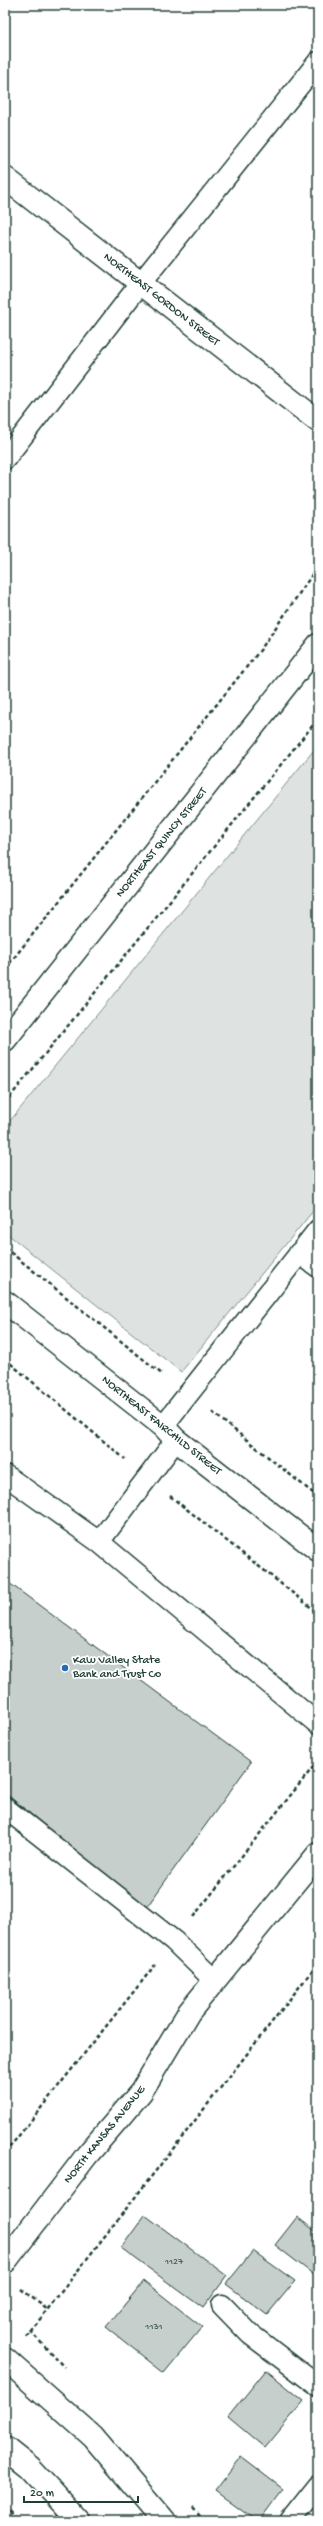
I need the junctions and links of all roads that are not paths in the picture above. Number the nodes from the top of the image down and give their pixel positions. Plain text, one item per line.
1 (318, 62) edge
2 (5, 178) edge
3 (140, 284) junction
4 (318, 421) edge
5 (5, 459) edge
6 (318, 645) edge
7 (5, 1040) edge
8 (318, 1230) edge
9 (299, 1253) junction
10 (318, 1267) edge
11 (5, 1302) edge
12 (170, 1433) junction
13 (5, 1476) edge
14 (99, 1542) junction
15 (318, 1550) edge
16 (318, 1724) edge
17 (5, 1808) edge
18 (318, 1854) edge
19 (215, 1981) junction
20 (5, 2262) edge
21 (222, 2305) dead end
22 (6, 2360) edge
23 (318, 2386) edge
24 (5, 2448) edge
25 (318, 2486) edge
26 (79, 2521) edge
27 (164, 2521) edge
28 (290, 2521) edge

1 - 3 lane
2 - 3 street, NORTHEAST GORDON STREET
3 - 4 street, NORTHEAST GORDON STREET
3 - 5 lane
6 - 7 street, NORTHEAST QUINCY STREET
8 - 9 lane
9 - 10 lane
9 - 12 lane
11 - 12 street, NORTHEAST FAIRCHILD STREET
12 - 14 lane
12 - 15 street, NORTHEAST FAIRCHILD STREET
13 - 14 lane
14 - 16 lane
17 - 19 lane
18 - 19 street, NORTH KANSAS AVENUE
19 - 20 street, NORTH KANSAS AVENUE
21 - 23 lane
22 - 27 street
24 - 26 street
25 - 28 lane

